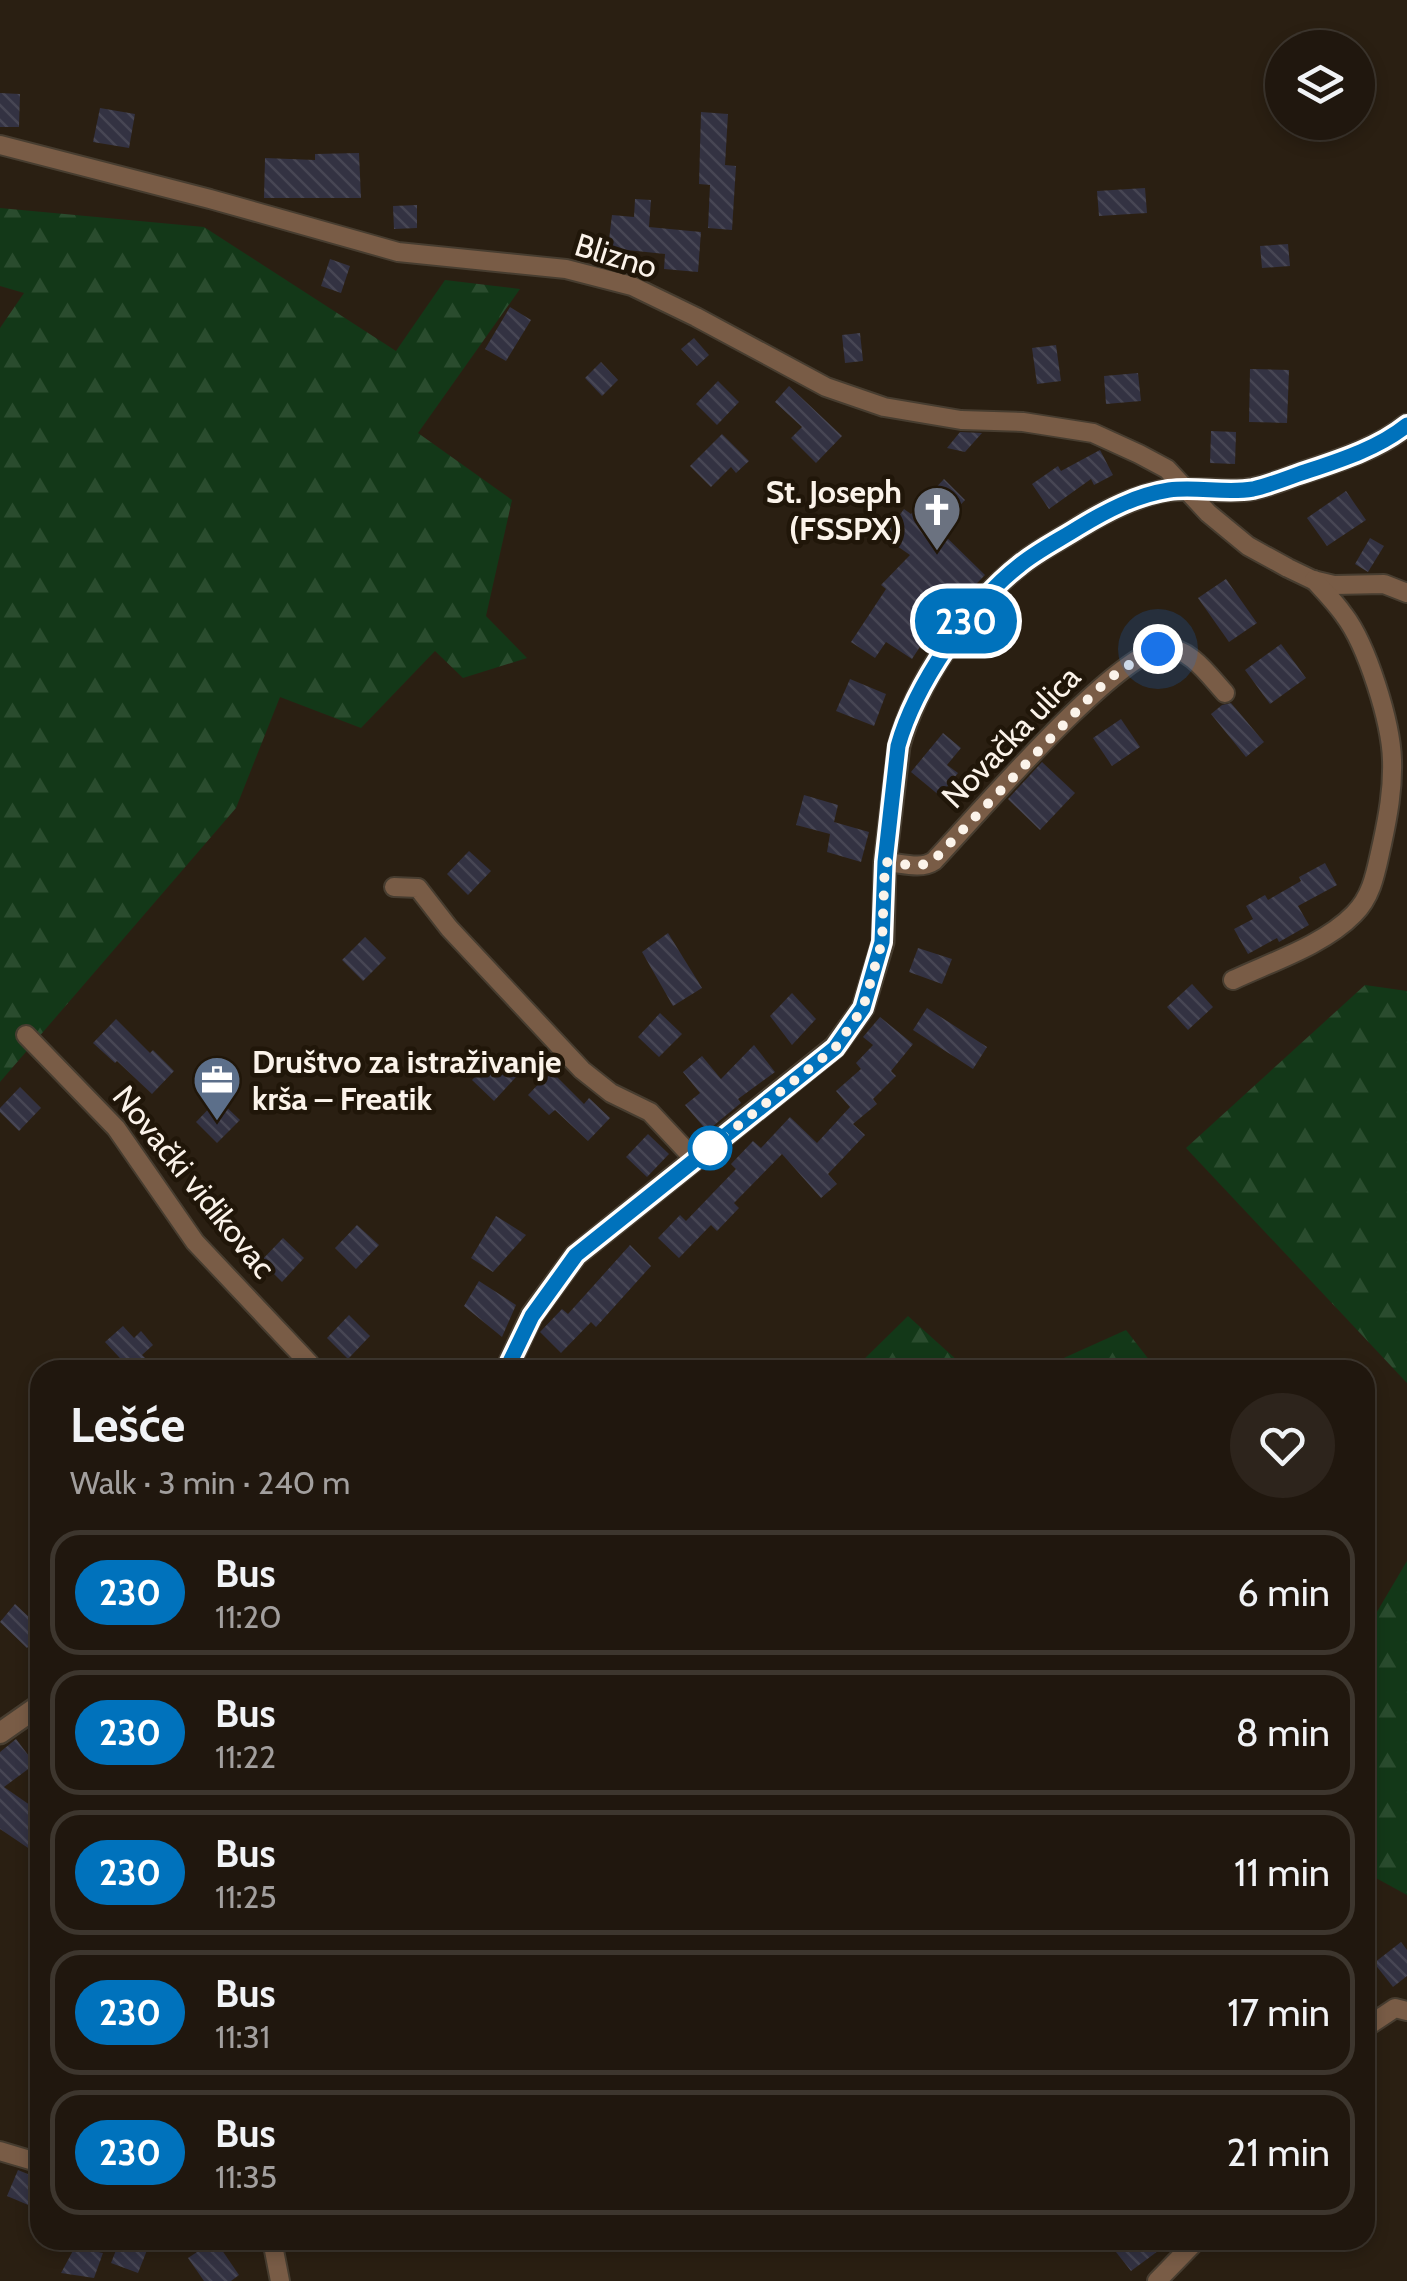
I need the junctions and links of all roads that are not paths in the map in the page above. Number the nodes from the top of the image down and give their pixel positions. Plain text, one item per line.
1 (0, 145) edge
2 (1407, 425) edge
3 (1186, 490) junction
4 (1313, 580) junction
5 (1407, 593) edge
6 (1224, 694) dead end
7 (885, 862) junction
8 (394, 886) dead end
9 (1232, 980) dead end
10 (26, 1035) dead end
11 (696, 1160) junction
12 (306, 1360) edge
13 (511, 1360) edge
14 (30, 1712) edge
15 (0, 1733) edge
16 (1407, 2011) edge
17 (1375, 2021) edge
18 (0, 2151) edge
19 (30, 2160) edge
20 (274, 2250) edge
21 (1186, 2250) edge
22 (280, 2281) edge
23 (1157, 2281) edge

1 - 3 street, Blizno
2 - 3 street, Novačka ulica
3 - 4 street, Blizno
3 - 7 street, Novačka ulica
4 - 5 street
4 - 9 street
6 - 7 street, Novačka ulica
7 - 11 street, Novačka ulica
8 - 11 street
10 - 12 street, Novački vidikovac
11 - 13 street, Novačka ulica
14 - 15 street
16 - 17 street
18 - 19 street
20 - 22 street
21 - 23 street

